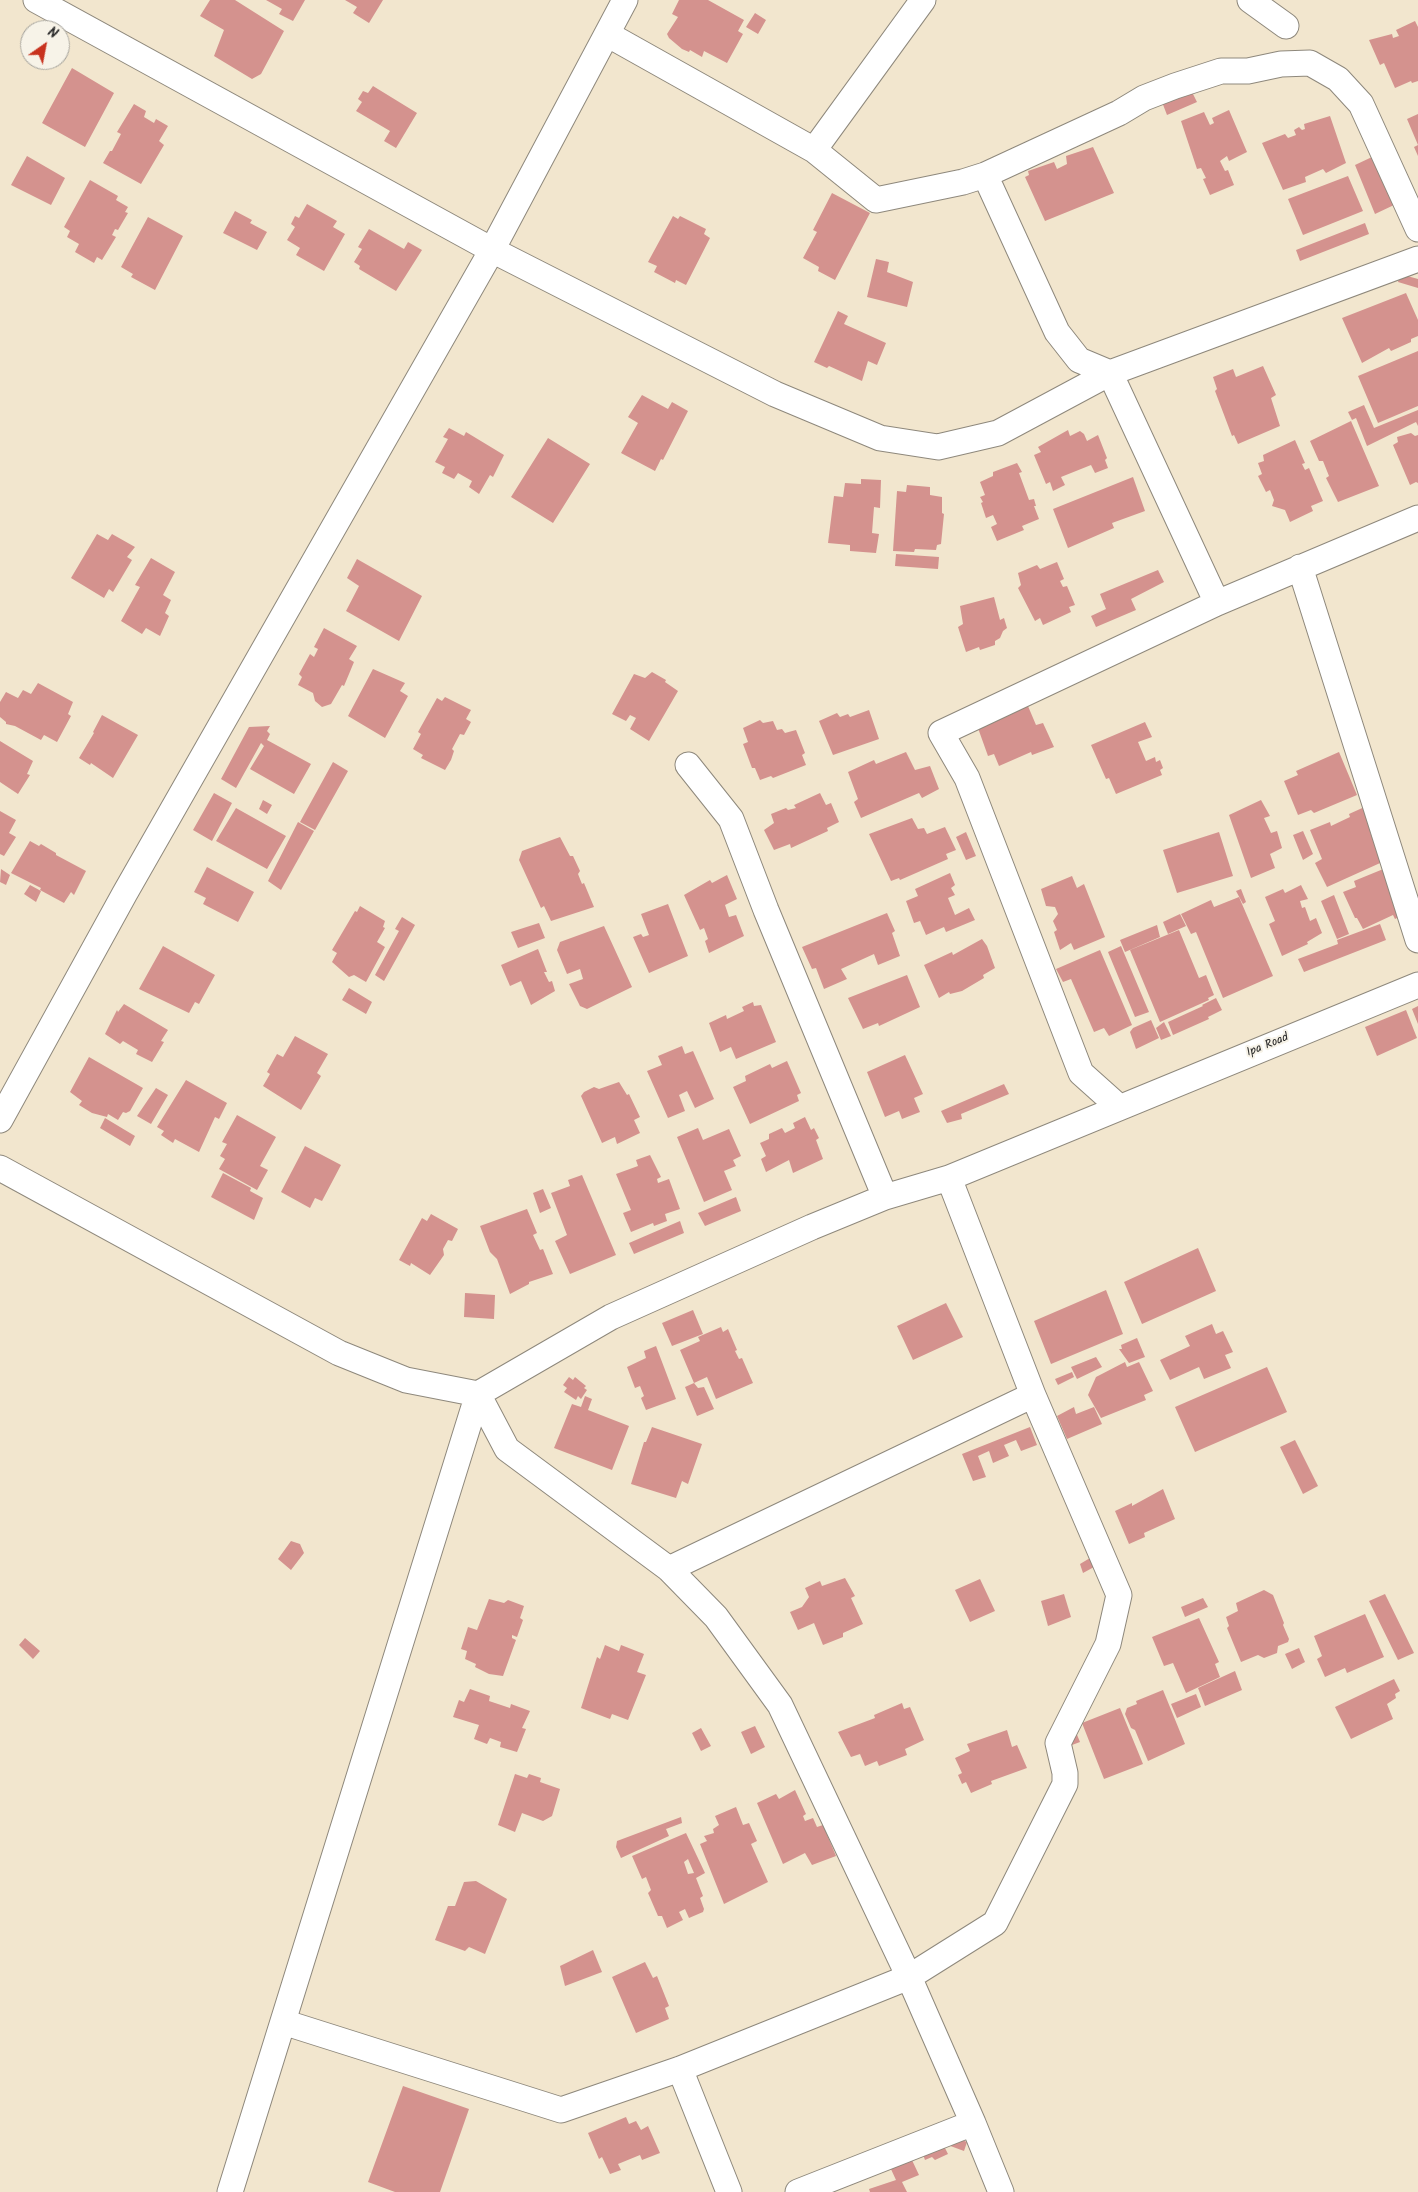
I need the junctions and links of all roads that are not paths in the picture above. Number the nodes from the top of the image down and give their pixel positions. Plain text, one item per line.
1 (36, 0) edge
2 (626, 0) edge
3 (923, 0) edge
4 (1250, 0) edge
5 (1286, 26) dead end
6 (607, 34) junction
7 (814, 150) junction
8 (985, 175) junction
9 (1418, 229) edge
10 (492, 250) junction
11 (1418, 259) edge
12 (1110, 373) junction
13 (1418, 518) edge
14 (1300, 566) junction
15 (1217, 603) junction
16 (688, 765) dead end
17 (1418, 940) edge
18 (1418, 985) edge
19 (1118, 1107) junction
20 (0, 1120) edge
21 (0, 1168) edge
22 (949, 1178) junction
23 (885, 1197) junction
24 (478, 1394) junction
25 (1033, 1395) junction
26 (669, 1569) junction
27 (908, 1977) junction
28 (283, 2022) junction
29 (680, 2069) junction
30 (973, 2123) junction
31 (230, 2192) edge
32 (729, 2192) edge
33 (798, 2192) edge
34 (1001, 2192) edge

1 - 10 street
2 - 6 street
3 - 7 street
4 - 5 street
6 - 7 street
6 - 10 street
7 - 8 street
8 - 9 street
8 - 12 street
10 - 12 street
10 - 20 street
11 - 12 street
12 - 15 street
13 - 14 street
14 - 15 street
14 - 17 street
15 - 19 street
16 - 23 street
18 - 19 street, Ipa Road
19 - 22 street, Ipa Road
21 - 24 street
22 - 23 street, Ipa Road
22 - 25 street
23 - 24 street, Ipa Road
24 - 26 street
24 - 28 street
25 - 26 street
25 - 27 street
26 - 27 street
27 - 29 street
27 - 30 street
28 - 29 street
28 - 31 street
29 - 32 street
30 - 33 street
30 - 34 street

